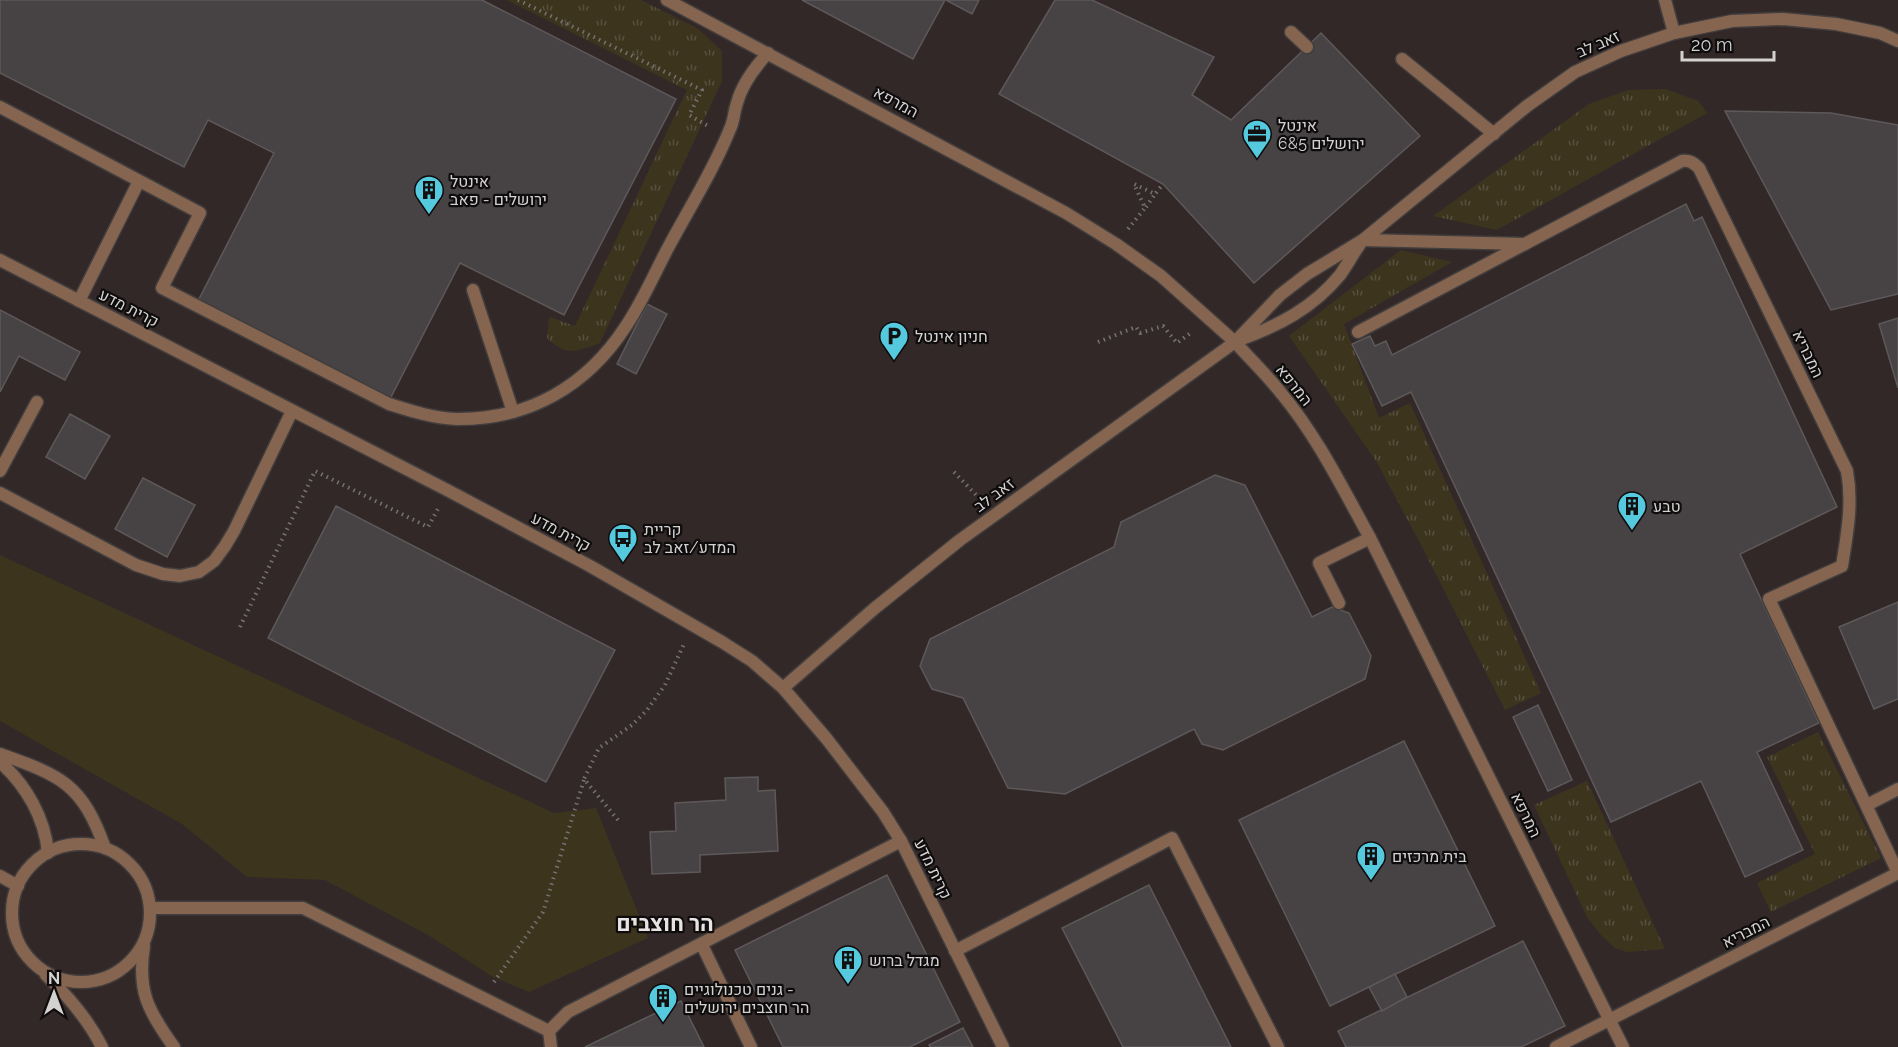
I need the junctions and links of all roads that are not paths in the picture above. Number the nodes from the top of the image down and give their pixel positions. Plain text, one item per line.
1 (667, 0) edge
2 (1665, 0) edge
3 (1291, 32) dead end
4 (1674, 33) junction
5 (1898, 41) edge
6 (1307, 47) dead end
7 (768, 53) junction
8 (1402, 59) dead end
9 (0, 107) edge
10 (1494, 134) junction
11 (139, 181) junction
12 (1363, 240) junction
13 (1525, 244) junction
14 (0, 260) edge
15 (473, 290) dead end
16 (79, 301) junction
17 (1358, 332) dead end
18 (1235, 342) junction
19 (37, 402) dead end
20 (292, 411) junction
21 (513, 412) junction
22 (0, 471) edge
23 (0, 493) edge
24 (1370, 538) junction
25 (1339, 603) dead end
26 (783, 688) junction
27 (0, 754) edge
28 (0, 762) edge
29 (1898, 789) edge
30 (1867, 805) junction
31 (901, 841) junction
32 (105, 848) junction
33 (48, 853) junction
34 (1898, 873) edge
35 (0, 876) edge
36 (18, 886) junction
37 (150, 908) junction
38 (145, 939) junction
39 (702, 945) junction
40 (955, 951) junction
41 (37, 966) junction
42 (1609, 1020) junction
43 (549, 1031) junction
44 (102, 1047) edge
45 (174, 1047) edge
46 (551, 1047) edge
47 (751, 1047) edge
48 (1003, 1047) edge
49 (1278, 1047) edge
50 (1556, 1047) edge
51 (1623, 1047) edge

1 - 7 street, המרפא
2 - 4 street
3 - 6 street
4 - 5 street, זאב לב
4 - 10 street, זאב לב
7 - 18 street, המרפא
7 - 21 street
8 - 10 street
9 - 11 street
10 - 12 street, זאב לב
11 - 16 street
11 - 21 street
12 - 13 street
12 - 18 street, זאב לב
12 - 18 street, זאב לב
13 - 17 street, המבריא
13 - 30 street, המבריא
14 - 16 street, קרית מדע
15 - 21 street
16 - 20 street, קרית מדע
18 - 24 street, המרפא
18 - 26 street, זאב לב
19 - 22 street
20 - 23 street
20 - 26 street, קרית מדע
24 - 25 street
24 - 42 street, המרפא
26 - 31 street, קרית מדע
27 - 32 street
28 - 33 street
29 - 30 street
30 - 34 street, המבריא
31 - 39 street
31 - 40 street, קרית מדע
32 - 33 street
32 - 37 street
33 - 36 street
34 - 42 street, המבריא
35 - 36 street
36 - 41 street
37 - 38 street
37 - 43 street
38 - 41 street
38 - 45 street
39 - 43 street
39 - 47 street
40 - 48 street, קרית מדע
40 - 49 street
41 - 44 street
42 - 50 street, המבריא
42 - 51 street, המרפא
43 - 46 street

